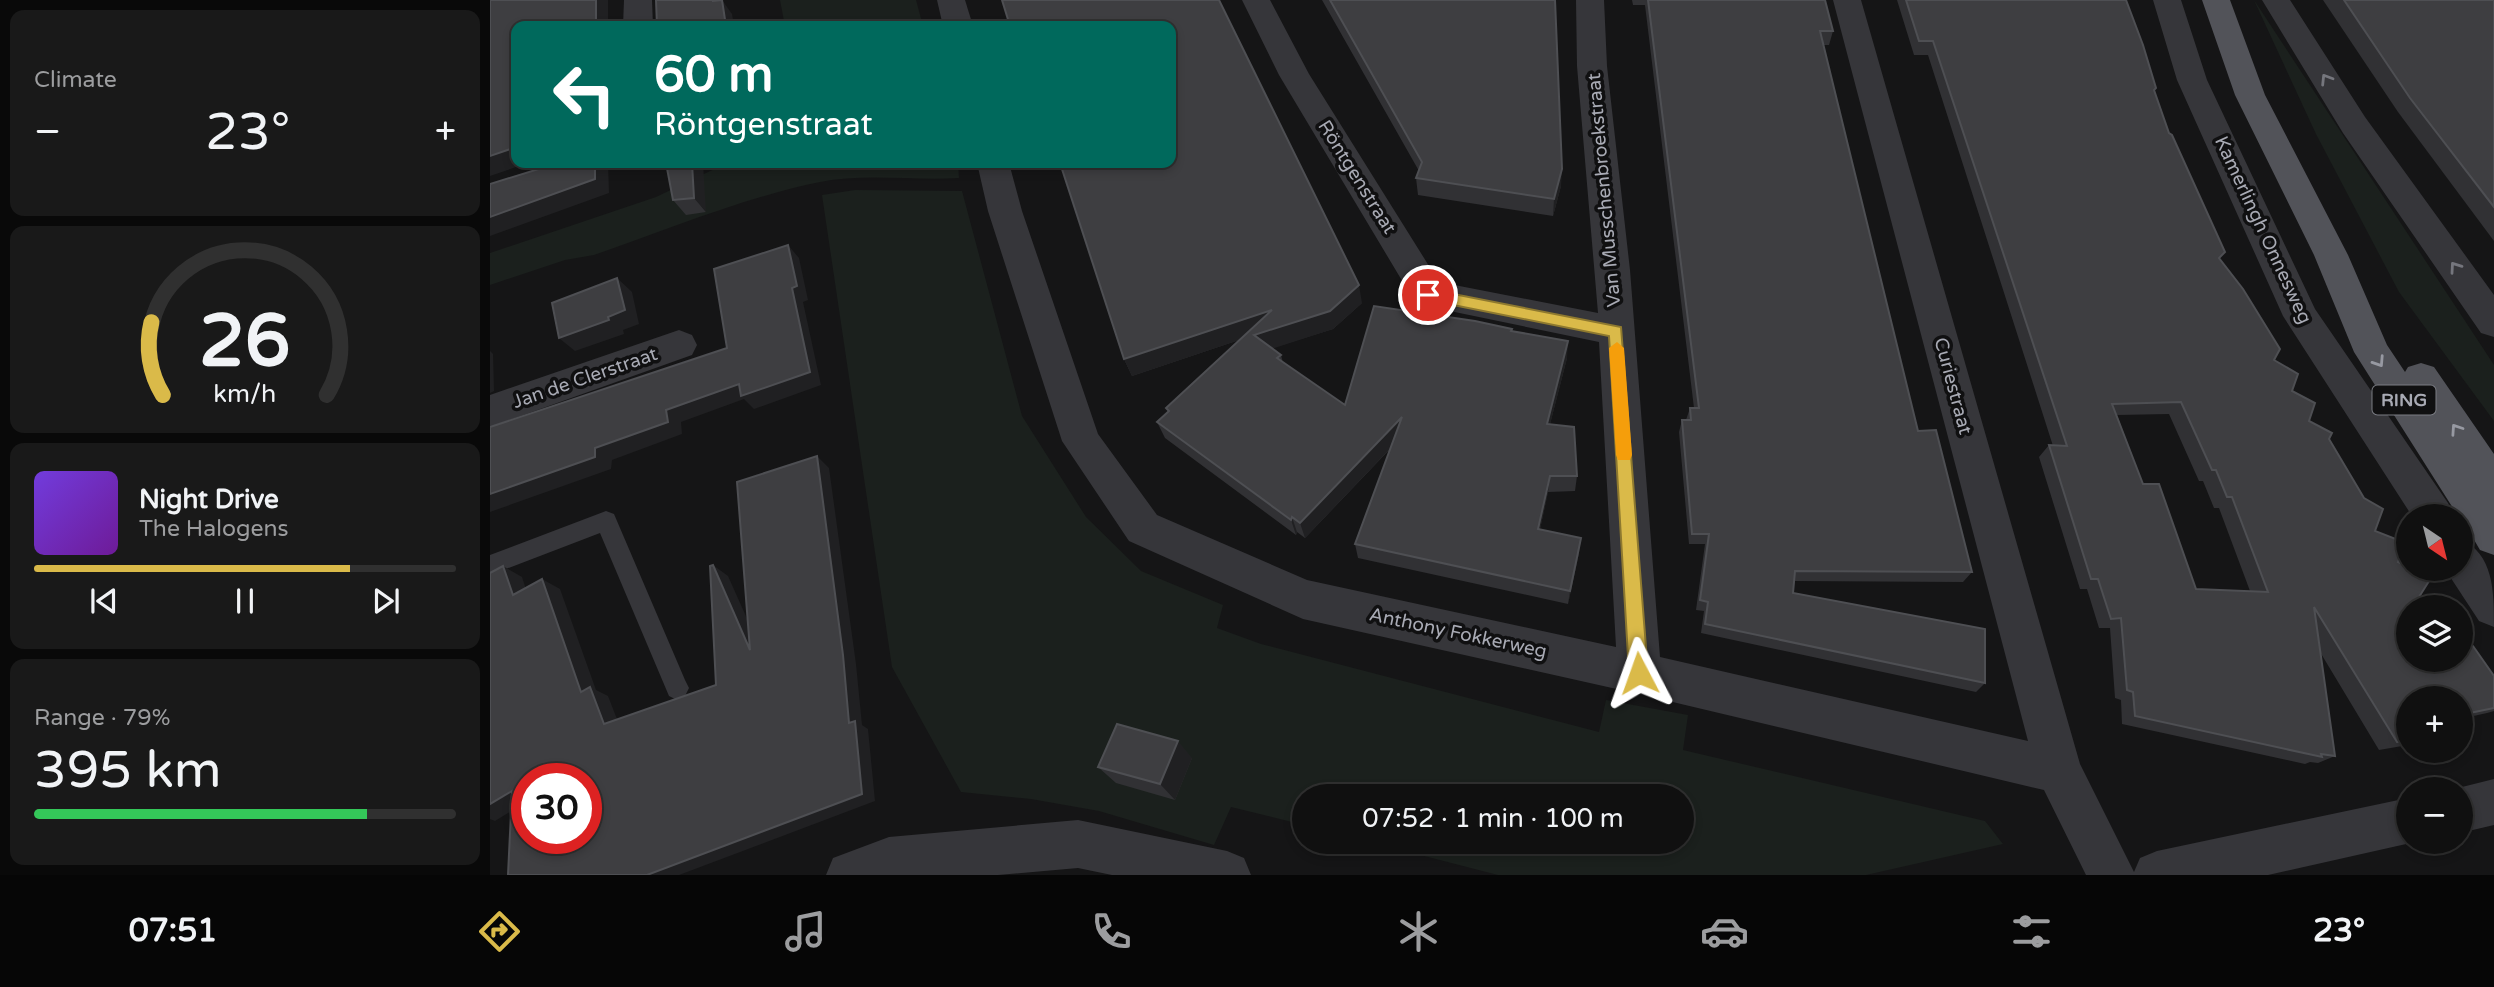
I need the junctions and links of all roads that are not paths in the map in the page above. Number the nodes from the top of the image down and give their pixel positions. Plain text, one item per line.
1 (638, 0) edge
2 (951, 0) edge
3 (1256, 0) edge
4 (1590, 0) edge
5 (1847, 0) edge
6 (2167, 0) edge
7 (2216, 0) edge
8 (2276, 0) edge
9 (638, 21) edge
10 (957, 21) edge
11 (994, 168) edge
12 (2331, 255) junction
13 (2494, 323) edge
14 (1616, 331) junction
15 (679, 345) dead end
16 (490, 411) edge
17 (2494, 486) edge
18 (2426, 504) edge
19 (2494, 537) edge
20 (490, 565) edge
21 (2473, 576) edge
22 (2494, 607) edge
23 (1639, 673) junction
24 (677, 688) dead end
25 (2059, 771) junction
26 (2494, 802) edge
27 (2473, 807) edge
28 (2396, 824) edge
29 (850, 875) edge
30 (1227, 875) edge
31 (2110, 875) edge
32 (2157, 875) edge

1 - 9 street
2 - 10 street
3 - 14 street, Röntgenstraat
4 - 14 street, Van Musschenbroekstraat
5 - 25 street, Curiestraat
6 - 18 street, Kamerlingh Onnesweg
7 - 12 main road, RING
13 -> 8 street
11 - 23 street, Anthony Fokkerweg
17 -> 12 main road, RING
12 -> 19 main road, RING
14 - 23 street, Van Musschenbroekstraat
15 - 16 street, Jan de Clerstraat
20 - 24 lane
21 - 22 street
23 - 25 street, Anthony Fokkerweg
25 - 31 street
26 - 27 street
28 - 32 street
29 - 30 street

